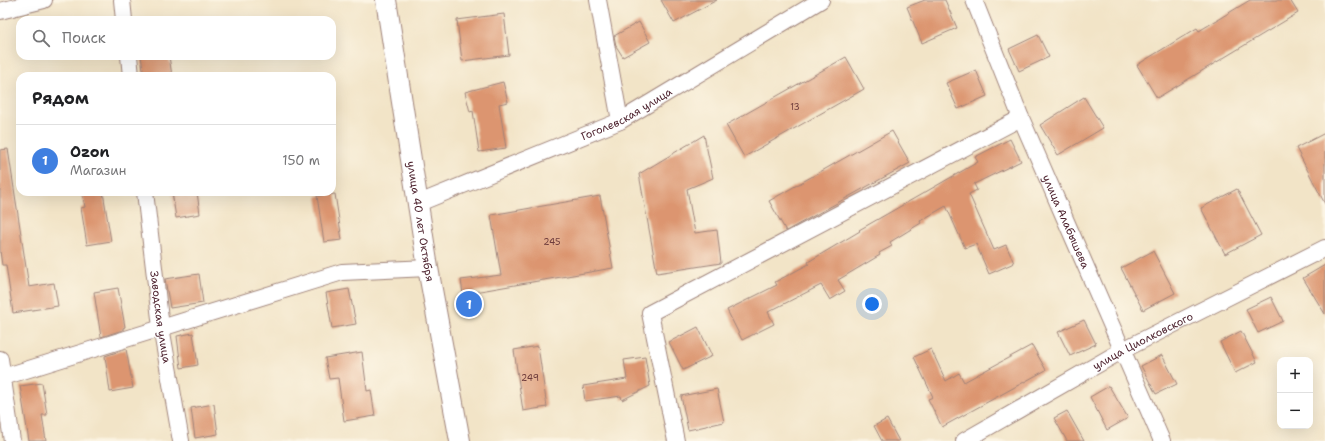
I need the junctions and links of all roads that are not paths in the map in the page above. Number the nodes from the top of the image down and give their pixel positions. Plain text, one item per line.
1 (44, 0) edge
2 (122, 0) edge
3 (386, 0) edge
4 (598, 0) edge
5 (822, 0) edge
6 (974, 0) edge
7 (0, 11) edge
8 (124, 16) edge
9 (129, 60) edge
10 (131, 72) edge
11 (1021, 118) junction
12 (620, 121) junction
13 (145, 196) edge
14 (419, 203) junction
15 (1325, 248) edge
16 (428, 268) junction
17 (161, 327) junction
18 (1123, 350) junction
19 (0, 359) edge
20 (1, 377) edge
21 (12, 441) edge
22 (181, 441) edge
23 (460, 441) edge
24 (676, 441) edge
25 (964, 441) edge
26 (1162, 441) edge

1 - 7 street
2 - 8 street
3 - 14 street, улица 40 лет Октября
4 - 12 street
5 - 12 street, Гоголевская улица
6 - 11 street, улица Алабышева
9 - 10 street
11 - 18 street, улица Алабышева
11 - 24 street
12 - 14 street, Гоголевская улица
13 - 17 street, Заводская улица
14 - 16 street, улица 40 лет Октября
15 - 18 street, улица Циолковского
16 - 17 street
16 - 23 street, улица 40 лет Октября
17 - 20 street
17 - 22 street, Заводская улица
18 - 25 street, улица Циолковского
18 - 26 street, улица Алабышева
19 - 20 street
20 - 21 street

